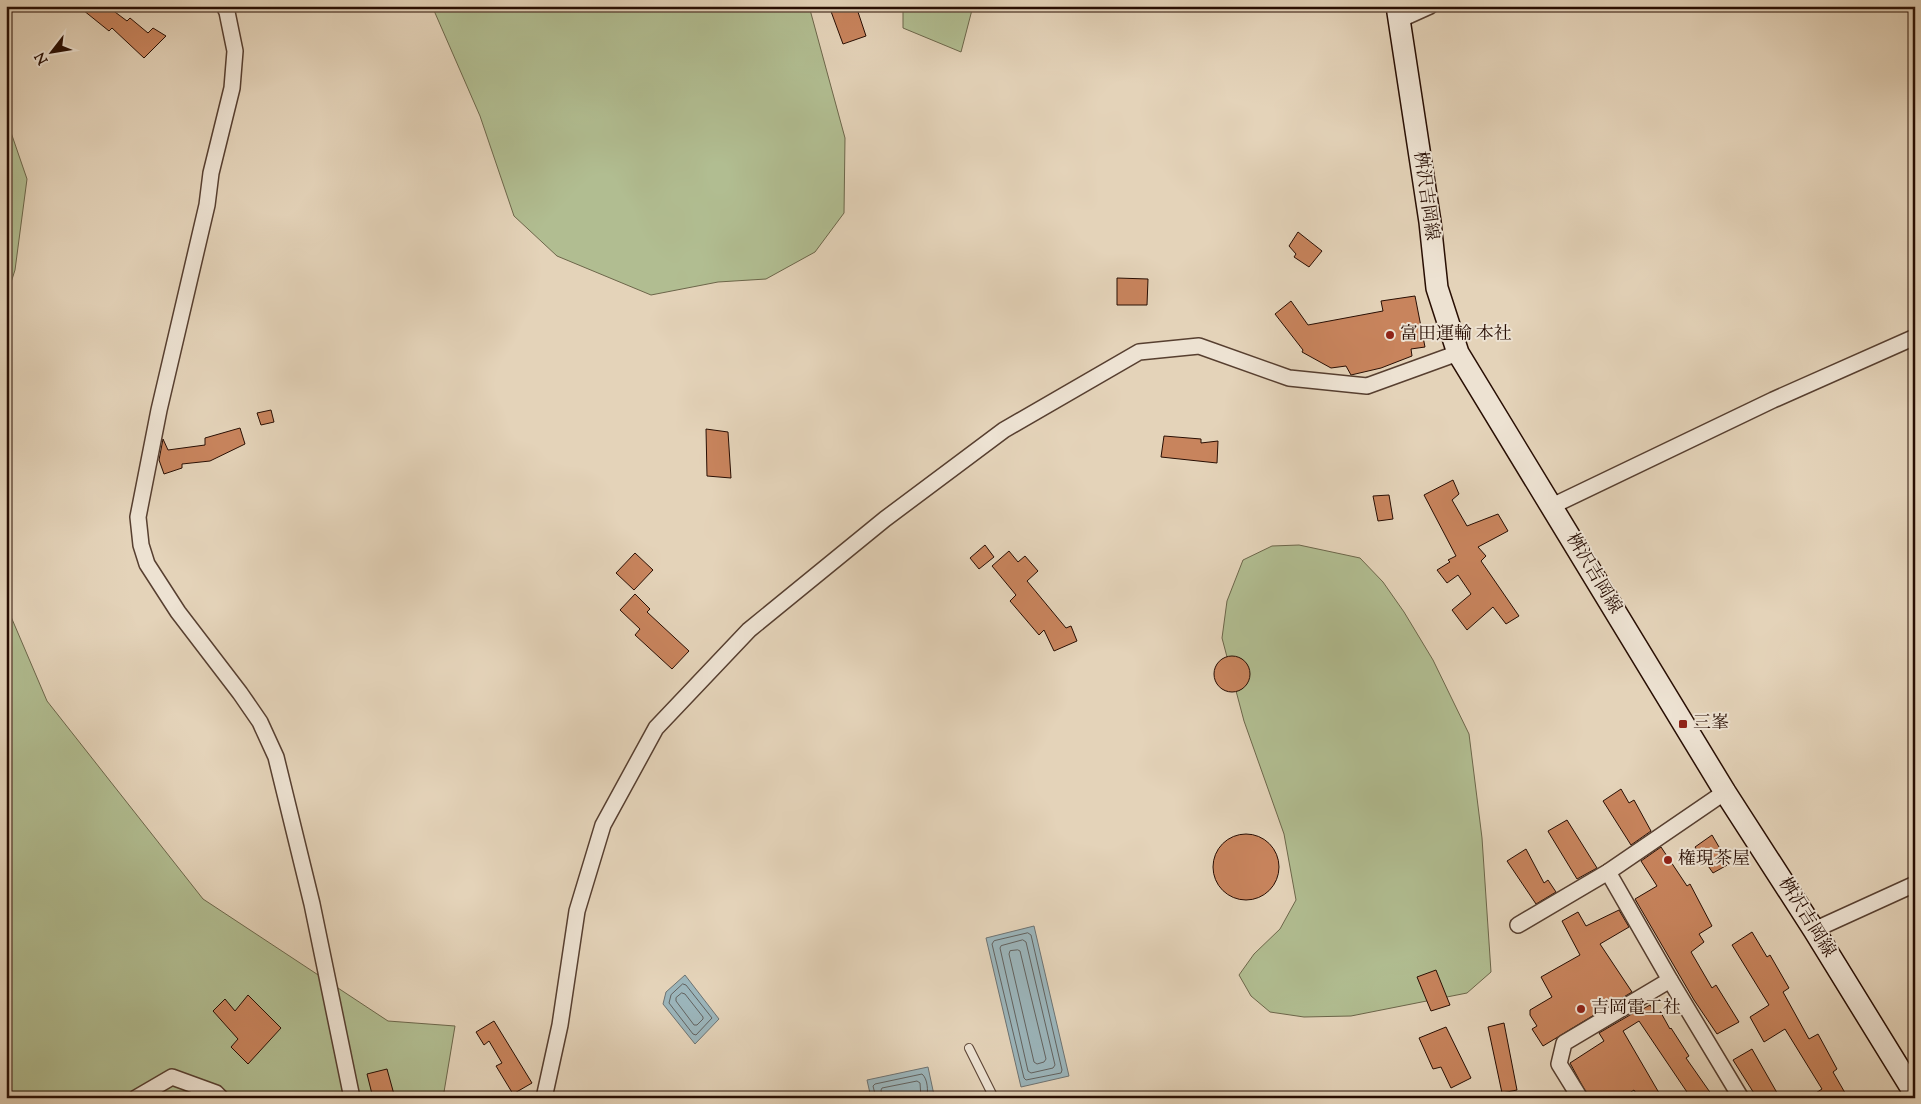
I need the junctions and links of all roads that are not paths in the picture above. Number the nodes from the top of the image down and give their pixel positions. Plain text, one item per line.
1 (224, 6) edge
2 (1430, 6) edge
3 (1398, 13) edge
4 (1915, 337) edge
5 (1458, 353) junction
6 (1552, 506) junction
7 (1725, 792) junction
8 (1608, 872) junction
9 (1915, 884) edge
10 (1518, 925) dead end
11 (1814, 930) junction
12 (1670, 980) junction
13 (969, 1048) dead end
14 (1915, 1094) edge
15 (136, 1098) edge
16 (221, 1098) edge
17 (352, 1098) edge
18 (544, 1098) edge
19 (994, 1098) edge
20 (1580, 1098) edge
21 (1741, 1098) edge

1 - 17 street
2 - 3 street
3 - 5 main road, 桝沢吉岡線
4 - 6 street
5 - 6 main road, 桝沢吉岡線
5 - 18 street
6 - 7 main road, 桝沢吉岡線
7 - 8 street
7 - 11 main road, 桝沢吉岡線
8 - 10 street
8 - 12 street
9 - 11 street
11 - 14 main road, 桝沢吉岡線
12 - 20 street
12 - 21 street
13 - 19 lane
15 - 16 street

